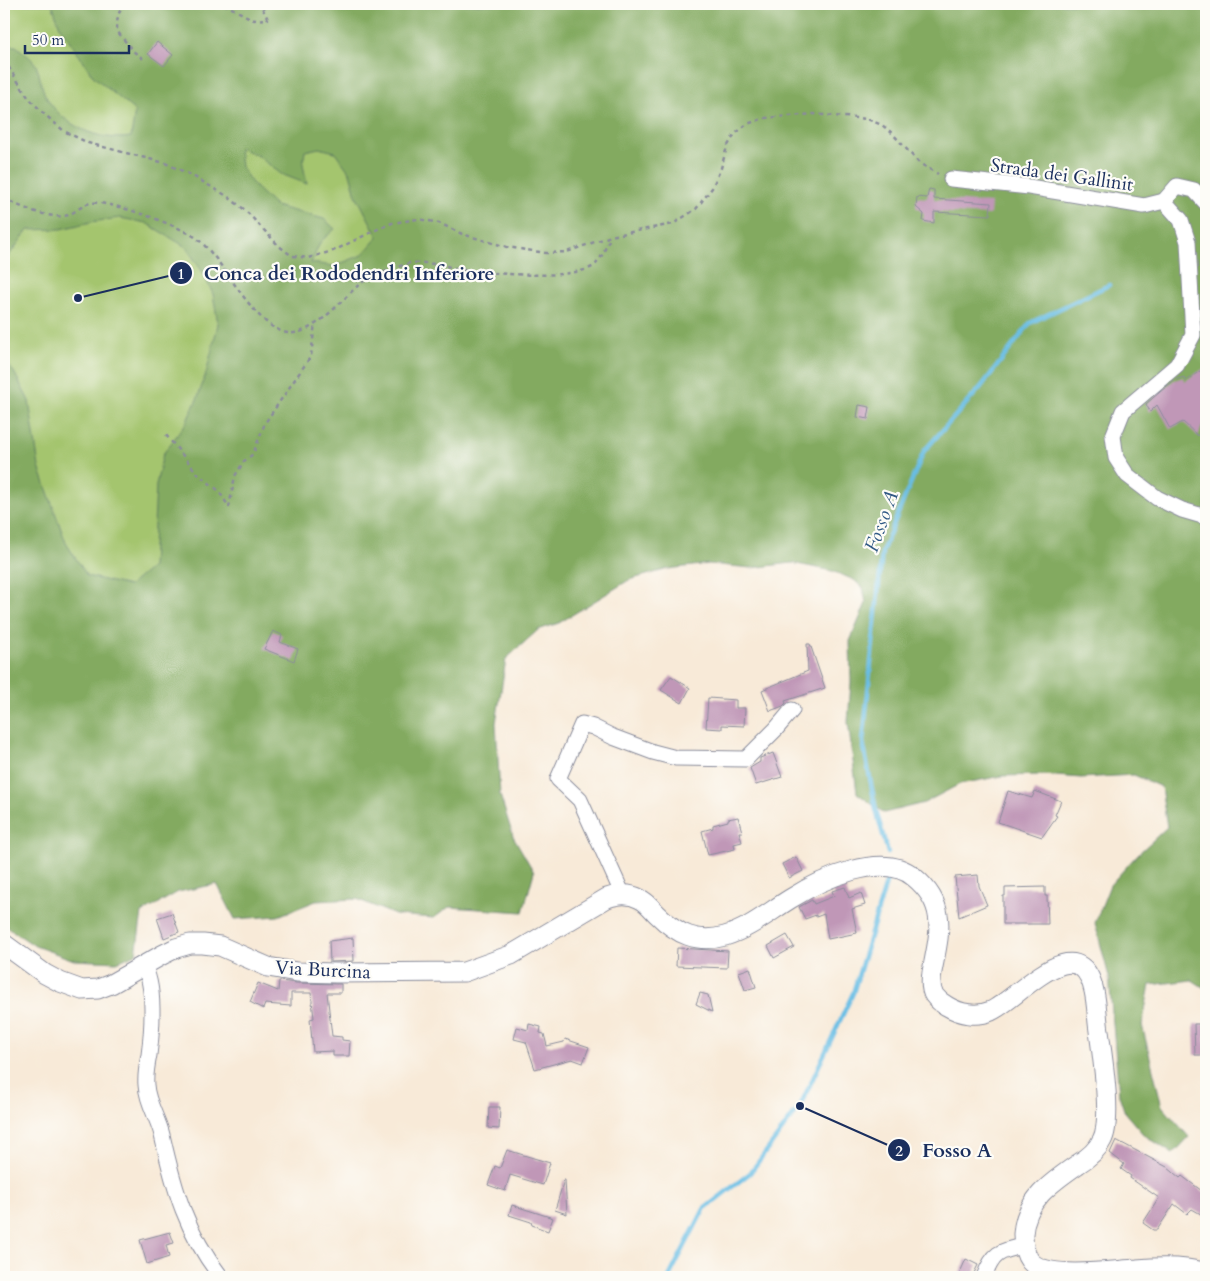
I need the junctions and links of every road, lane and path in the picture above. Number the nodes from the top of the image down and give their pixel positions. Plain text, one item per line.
1 (126, 4) edge
2 (224, 4) edge
3 (260, 4) edge
4 (4, 60) edge
5 (146, 61) dead end
6 (951, 179) joint
7 (4, 198) edge
8 (1164, 201) junction
9 (1206, 202) edge
10 (611, 236) junction
11 (315, 323) junction
12 (166, 435) dead end
13 (1206, 517) edge
14 (792, 710) dead end
15 (622, 893) junction
16 (4, 944) edge
17 (142, 966) junction
18 (1023, 1246) junction
19 (1206, 1274) edge
20 (221, 1277) edge
21 (984, 1277) edge

1 - 5 path
2 - 3 path
4 - 10 path
6 - 8 street, Strada dei Gallinit
6 - 10 path
7 - 11 path
8 - 9 street
8 - 13 street
10 - 11 path
11 - 12 path
14 - 15 street
15 - 17 street, Via Burcina
15 - 18 street
16 - 17 street, Via Burcina
17 - 20 street
18 - 19 street
18 - 21 street

